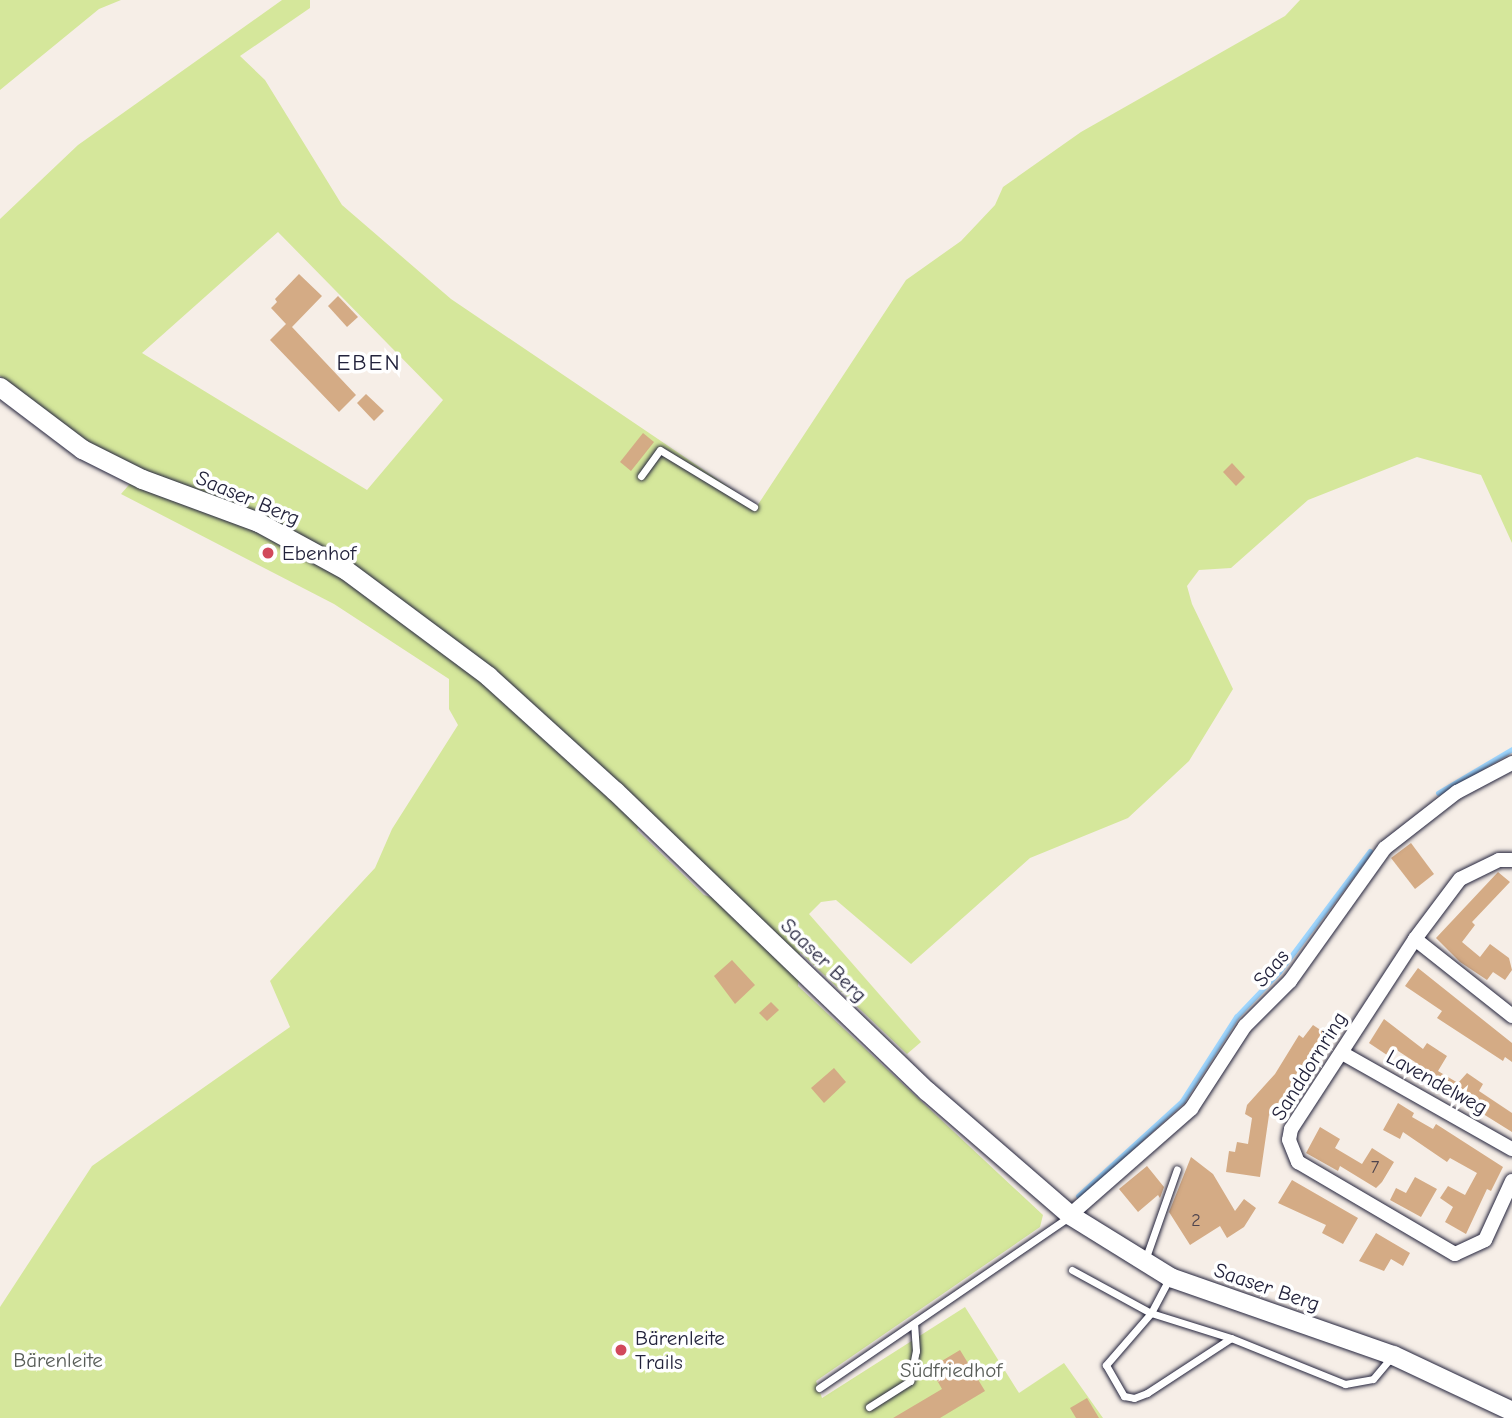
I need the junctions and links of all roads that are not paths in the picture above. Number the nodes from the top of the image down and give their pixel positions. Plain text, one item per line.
1 (0, 387) edge
2 (641, 476) dead end
3 (754, 507) dead end
4 (1512, 763) edge
5 (1512, 860) edge
6 (1415, 939) junction
7 (1512, 1016) edge
8 (1342, 1053) junction
9 (1512, 1149) edge
10 (1177, 1169) dead end
11 (1512, 1181) edge
12 (1070, 1215) junction
13 (1497, 1219) junction
14 (1512, 1226) edge
15 (1143, 1264) junction
16 (1072, 1270) dead end
17 (1170, 1277) junction
18 (1151, 1313) junction
19 (914, 1324) junction
20 (1231, 1338) junction
21 (1393, 1355) junction
22 (819, 1388) dead end
23 (869, 1407) dead end
24 (1512, 1411) edge

1 - 12 street, Saaser Berg
2 - 3 lane
4 - 12 street, Saas
5 - 6 street, Sanddornring
6 - 7 street
6 - 8 street, Sanddornring
8 - 9 street, Lavendelweg
8 - 13 street, Sanddornring
10 - 15 lane
11 - 13 street, Sanddornring
12 - 15 street, Saaser Berg
12 - 19 lane
13 - 14 street
15 - 17 street, Saaser Berg
16 - 18 lane
17 - 18 lane
17 - 21 street, Saaser Berg
18 - 20 lane
18 - 20 lane
19 - 22 lane
19 - 23 lane
20 - 21 lane
21 - 24 street, Saaser Berg

